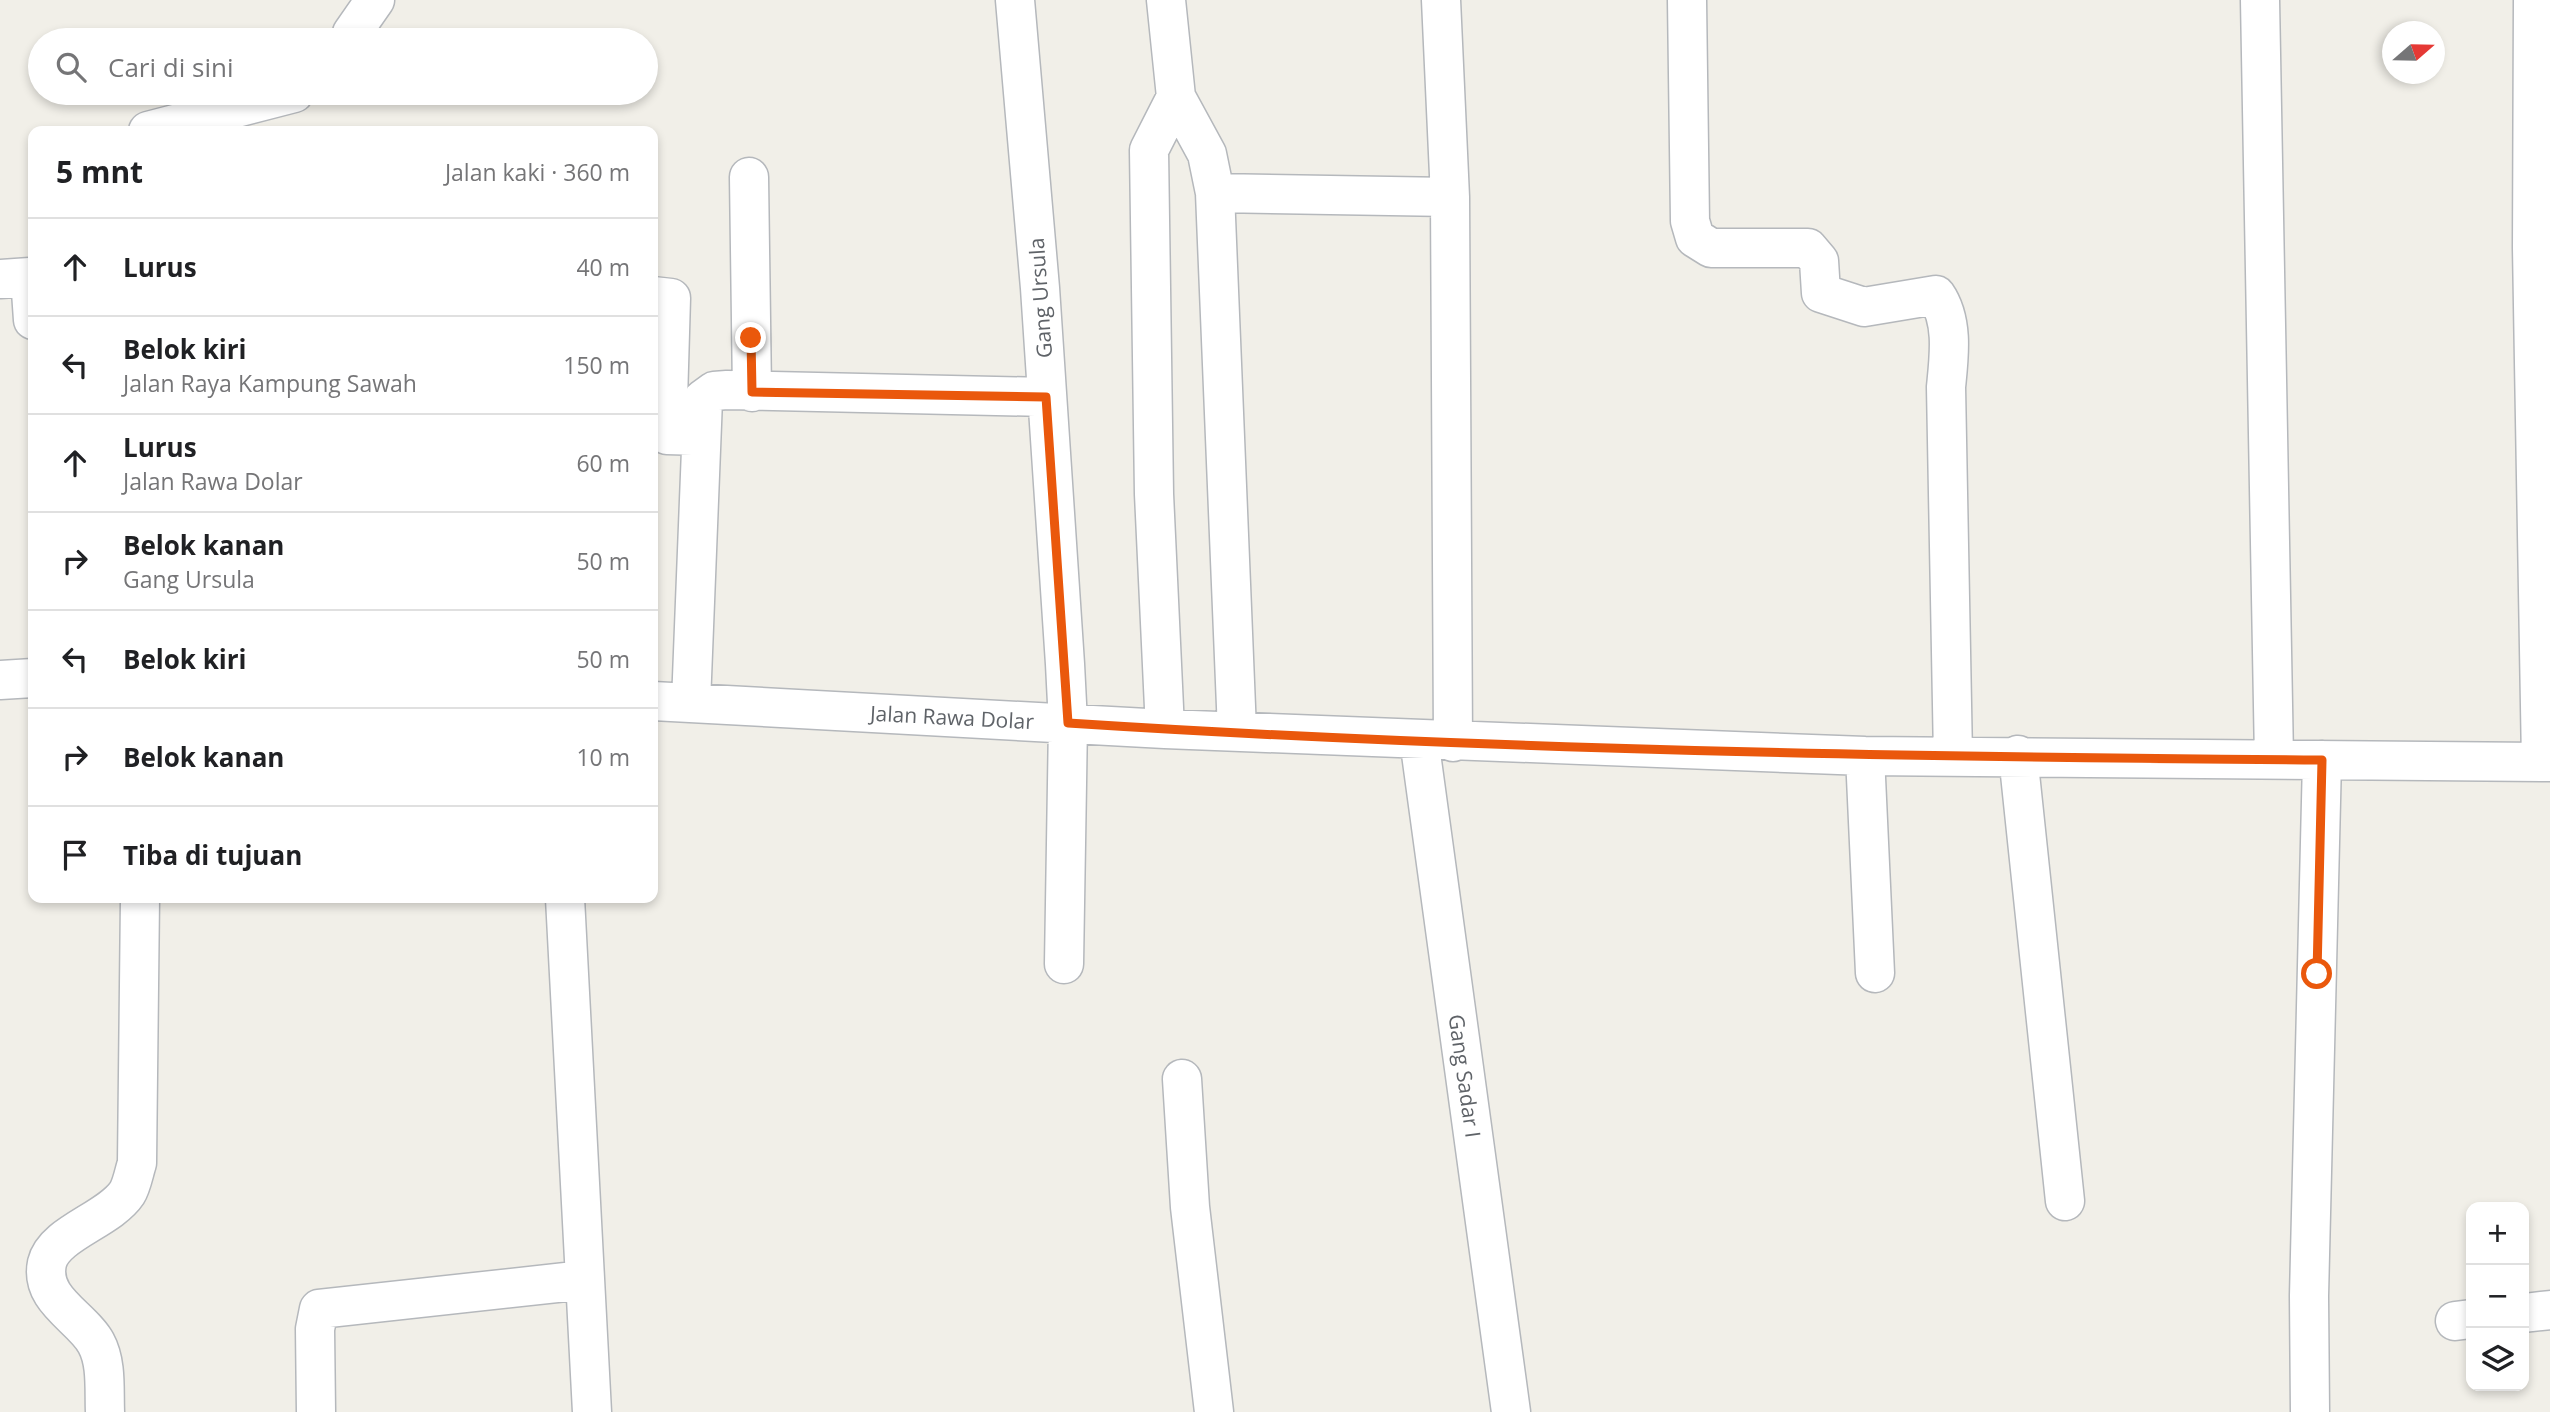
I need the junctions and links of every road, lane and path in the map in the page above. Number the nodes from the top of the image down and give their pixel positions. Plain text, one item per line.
1 (375, 0) edge
2 (1014, 0) edge
3 (1166, 0) edge
4 (1441, 0) edge
5 (1687, 0) edge
6 (2260, 0) edge
7 (2539, 22) edge
8 (355, 28) edge
9 (1176, 97) junction
10 (247, 105) edge
11 (167, 126) edge
12 (749, 177) dead end
13 (1215, 193) junction
14 (1450, 197) junction
15 (21, 277) edge
16 (658, 297) edge
17 (28, 302) edge
18 (752, 392) junction
19 (1046, 397) junction
20 (701, 436) junction
21 (28, 678) edge
22 (0, 680) edge
23 (658, 701) edge
24 (691, 703) junction
25 (1068, 723) junction
26 (1165, 729) junction
27 (1237, 731) junction
28 (1436, 741) junction
29 (2018, 755) junction
30 (1865, 756) junction
31 (1953, 757) junction
32 (2274, 760) junction
33 (2322, 760) junction
34 (2545, 762) edge
35 (140, 903) edge
36 (565, 903) edge
37 (1065, 964) dead end
38 (1875, 973) dead end
39 (1182, 1079) dead end
40 (2065, 1200) dead end
41 (584, 1280) junction
42 (2550, 1310) edge
43 (2529, 1312) edge
44 (105, 1412) edge
45 (316, 1412) edge
46 (592, 1412) edge
47 (1214, 1412) edge
48 (1511, 1412) edge
49 (2310, 1412) edge

1 - 8 street
2 - 19 street, Gang Ursula
3 - 9 street
4 - 14 street, Gang Sadar I
5 - 31 street
6 - 32 street
7 - 34 street
9 - 13 street
9 - 26 street
10 - 11 street
12 - 18 street
13 - 14 street
13 - 27 street
14 - 28 street, Gang Sadar I
15 - 17 street
16 - 20 street
18 - 19 street
18 - 20 street
19 - 25 street, Gang Ursula
20 - 24 street
21 - 22 street
23 - 24 street, Jalan Rawa Dolar
24 - 25 street, Jalan Rawa Dolar
25 - 26 street, Jalan Rawa Dolar
25 - 37 street, Gang Ursula
26 - 27 street, Jalan Rawa Dolar
27 - 28 street, Jalan Rawa Dolar
28 - 30 street, Jalan Rawa Dolar
28 - 48 street, Gang Sadar I
29 - 31 street, Jalan Rawa Dolar
29 - 32 street, Jalan Rawa Dolar
29 - 40 street
30 - 31 street, Jalan Rawa Dolar
30 - 38 street
32 - 33 street, Jalan Rawa Dolar
33 - 34 street, Jalan Rawa Dolar
33 - 49 street
35 - 44 street
36 - 41 street
39 - 47 street
41 - 45 street
41 - 46 street
42 - 43 street

